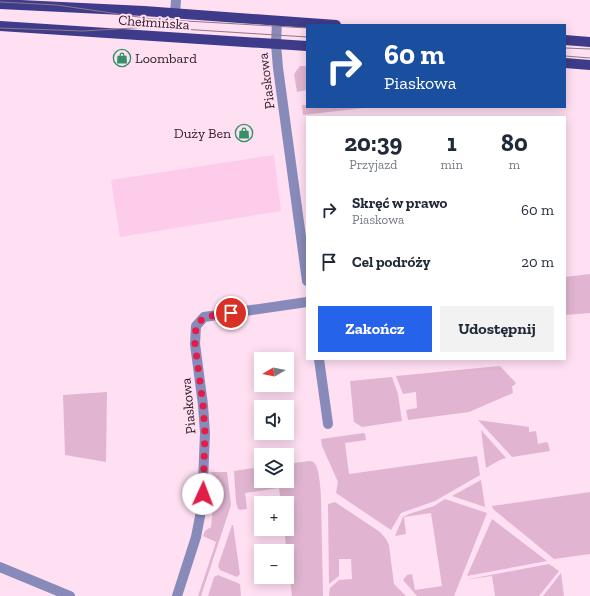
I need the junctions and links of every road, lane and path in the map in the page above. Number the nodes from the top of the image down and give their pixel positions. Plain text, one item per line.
1 (176, 0) edge
2 (0, 4) edge
3 (175, 14) junction
4 (277, 21) junction
5 (321, 24) edge
6 (0, 26) edge
7 (566, 40) edge
8 (590, 42) edge
9 (276, 44) junction
10 (306, 46) edge
11 (566, 63) edge
12 (590, 64) edge
13 (306, 274) edge
14 (306, 302) edge
15 (318, 360) edge
16 (328, 424) dead end
17 (0, 567) edge
18 (67, 595) edge
19 (177, 596) edge

1 - 3 street
2 - 3 main road, Chełmińska
3 - 4 main road, Chełmińska
4 - 5 main road, Chełmińska
4 - 9 street, Piaskowa
6 - 9 main road, Chełmińska
7 - 8 main road
9 - 10 main road, Chełmińska
9 - 13 street, Piaskowa
11 - 12 main road
14 - 19 street, Piaskowa
15 - 16 street
17 - 18 street

